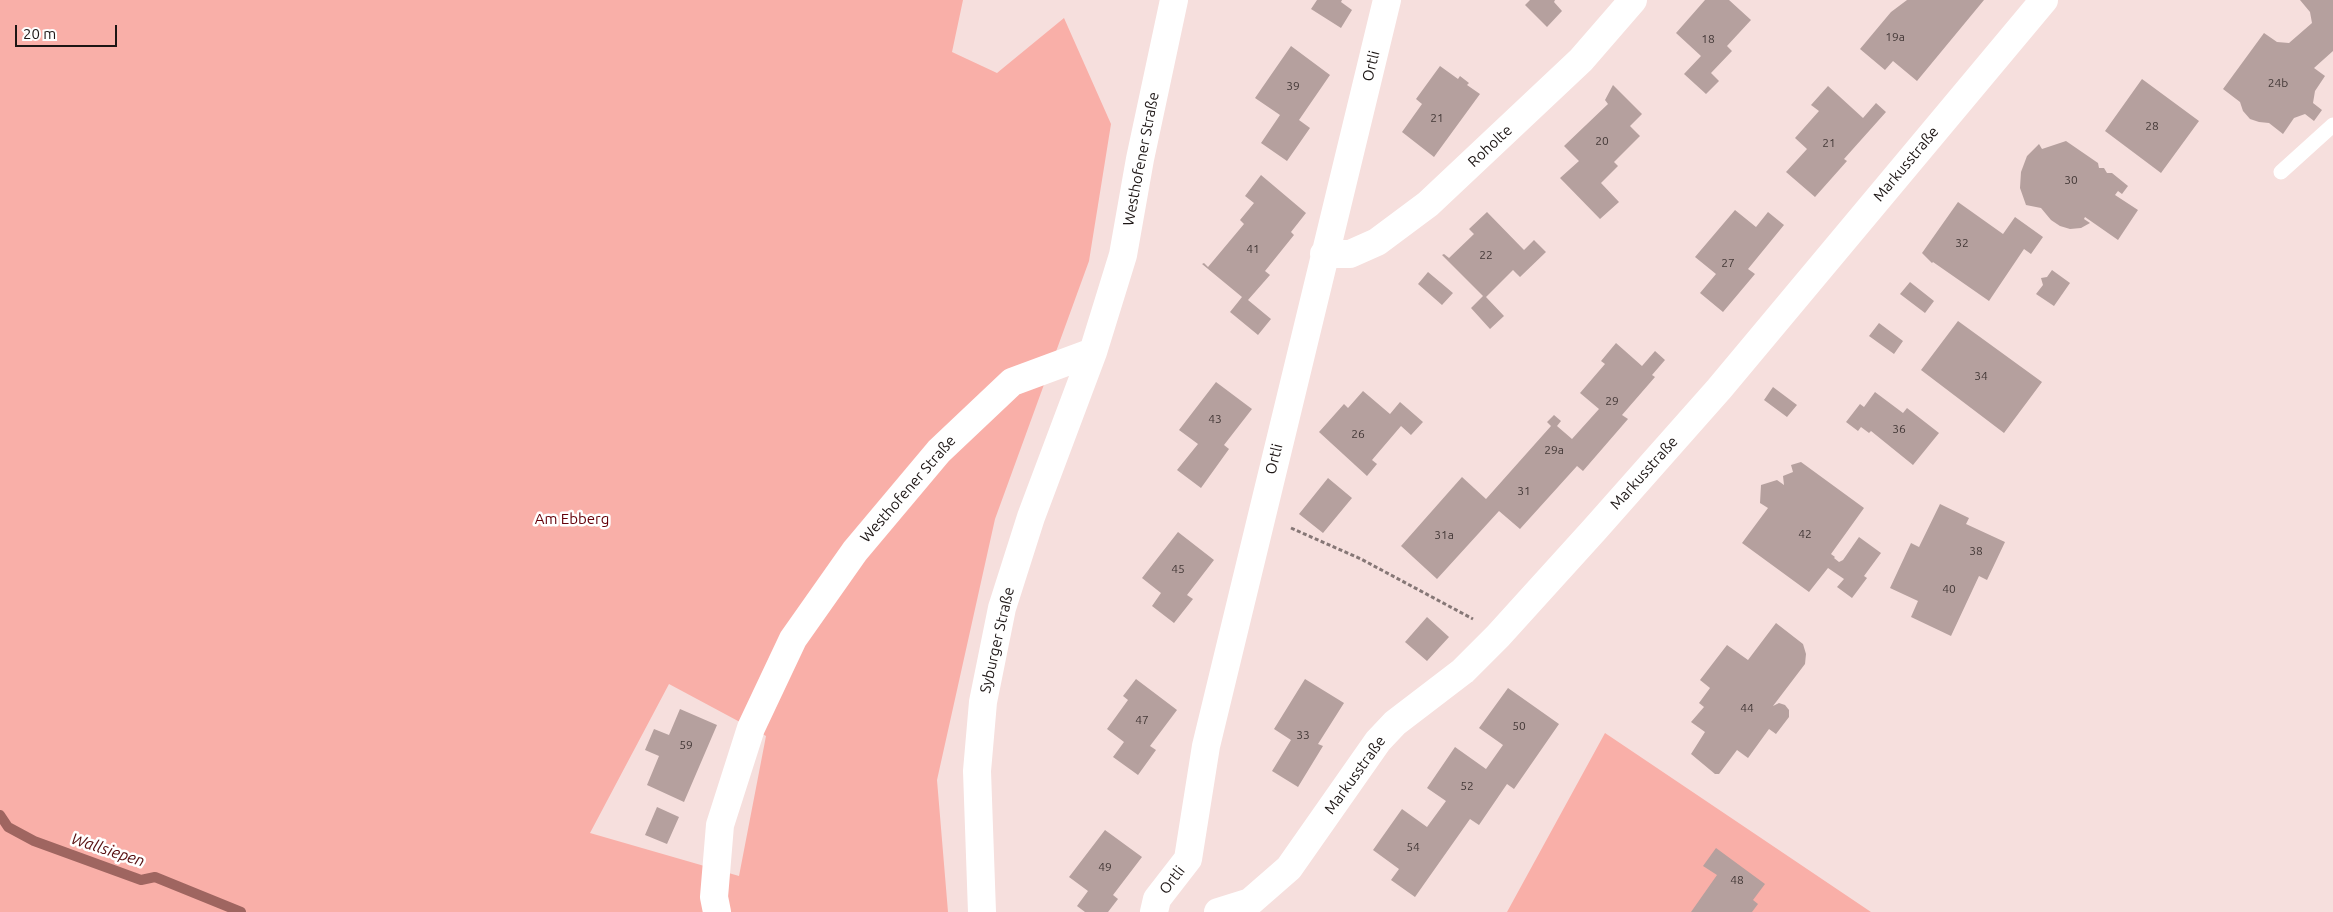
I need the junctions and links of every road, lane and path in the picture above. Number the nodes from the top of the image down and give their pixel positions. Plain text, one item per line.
1 (1174, 0) edge
2 (1387, 0) edge
3 (1633, 0) edge
4 (2044, 0) edge
5 (2333, 125) edge
6 (2281, 172) dead end
7 (1324, 254) junction
8 (1093, 352) junction
9 (1293, 529) dead end
10 (1440, 600) dead end
11 (717, 912) edge
12 (982, 912) edge
13 (1154, 912) edge
14 (1218, 912) edge

1 - 8 street, Westhofener Straße
2 - 7 street, Ortli
3 - 7 street, Roholte
4 - 14 street, Markusstraße
5 - 6 lane
7 - 13 street, Ortli
8 - 11 street, Westhofener Straße
8 - 12 street, Syburger Straße
9 - 10 path

